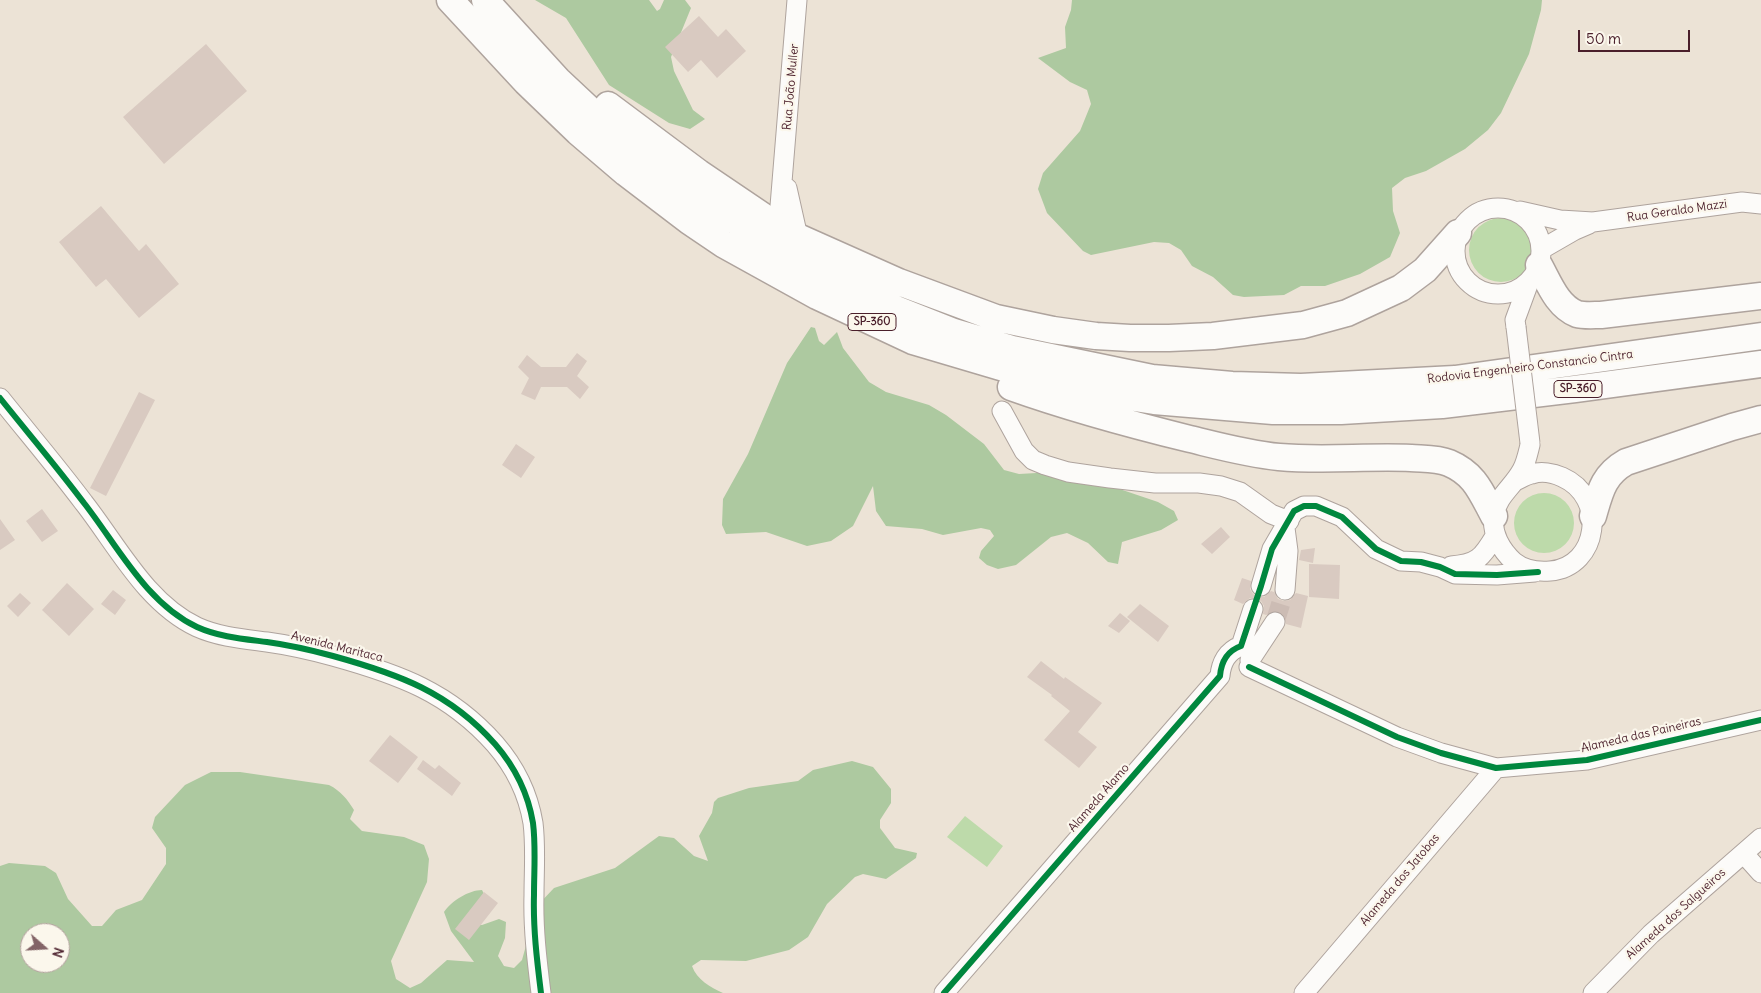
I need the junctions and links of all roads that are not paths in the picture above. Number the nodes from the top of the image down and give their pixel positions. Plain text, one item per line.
1 (450, 0) edge
2 (485, 0) edge
3 (798, 0) edge
4 (512, 32) junction
5 (784, 174) junction
6 (1761, 204) edge
7 (1517, 211) junction
8 (770, 221) junction
9 (1593, 222) junction
10 (1458, 233) junction
11 (798, 237) junction
12 (1537, 265) junction
13 (1483, 292) junction
14 (1761, 296) edge
15 (1516, 324) junction
16 (1761, 336) edge
17 (913, 341) junction
18 (1761, 364) edge
19 (0, 398) edge
20 (1002, 410) dead end
21 (1761, 419) edge
22 (1530, 444) junction
23 (1554, 473) junction
24 (1515, 481) junction
25 (1592, 516) junction
26 (1287, 524) junction
27 (1495, 526) junction
28 (1440, 567) junction
29 (1538, 572) junction
30 (1261, 586) dead end
31 (1285, 590) tunnel mouth
32 (1254, 609) dead end
33 (1275, 622) tunnel mouth
34 (1246, 658) junction
35 (1761, 720) edge
36 (1496, 768) junction
37 (1761, 838) edge
38 (1744, 854) junction
39 (1761, 873) edge
40 (541, 993) edge
41 (944, 993) edge
42 (1304, 993) edge
43 (1593, 993) edge

1 - 17 highway, SP-360
2 - 4 highway, Rodovia Engenheiro Constancio Cintra / SP-360
3 - 5 street, Rua João Muller
4 - 8 highway
4 - 16 highway, Rodovia Engenheiro Constancio Cintra / SP-360
5 - 8 street
5 - 11 street
6 - 9 street, Rua Geraldo Mazzi
7 - 9 street
7 - 10 street
7 - 12 street
8 - 11 highway
9 - 12 street
10 - 11 highway
10 - 13 street
12 - 13 street
12 - 14 highway
12 - 15 street
13 - 15 street
15 - 22 street, bridge
17 - 18 highway, SP-360
17 - 27 highway
19 - 40 street, Avenida Maritaca
20 - 26 street
21 - 25 highway
22 - 23 street
22 - 24 street
23 - 24 street
23 - 25 street
24 - 27 street
25 - 29 street
26 - 28 street
26 - 30 street
26 - 31 street
27 - 28 street
27 - 29 street
28 - 29 street
32 - 34 street
33 - 34 street
34 - 36 street
34 - 41 street, Alameda Alamo
35 - 36 street, Alameda das Paineiras
36 - 42 street, Alameda dos Jatobas
37 - 38 street, Alameda dos Salgueiros
38 - 39 street
38 - 43 street, Alameda dos Salgueiros

